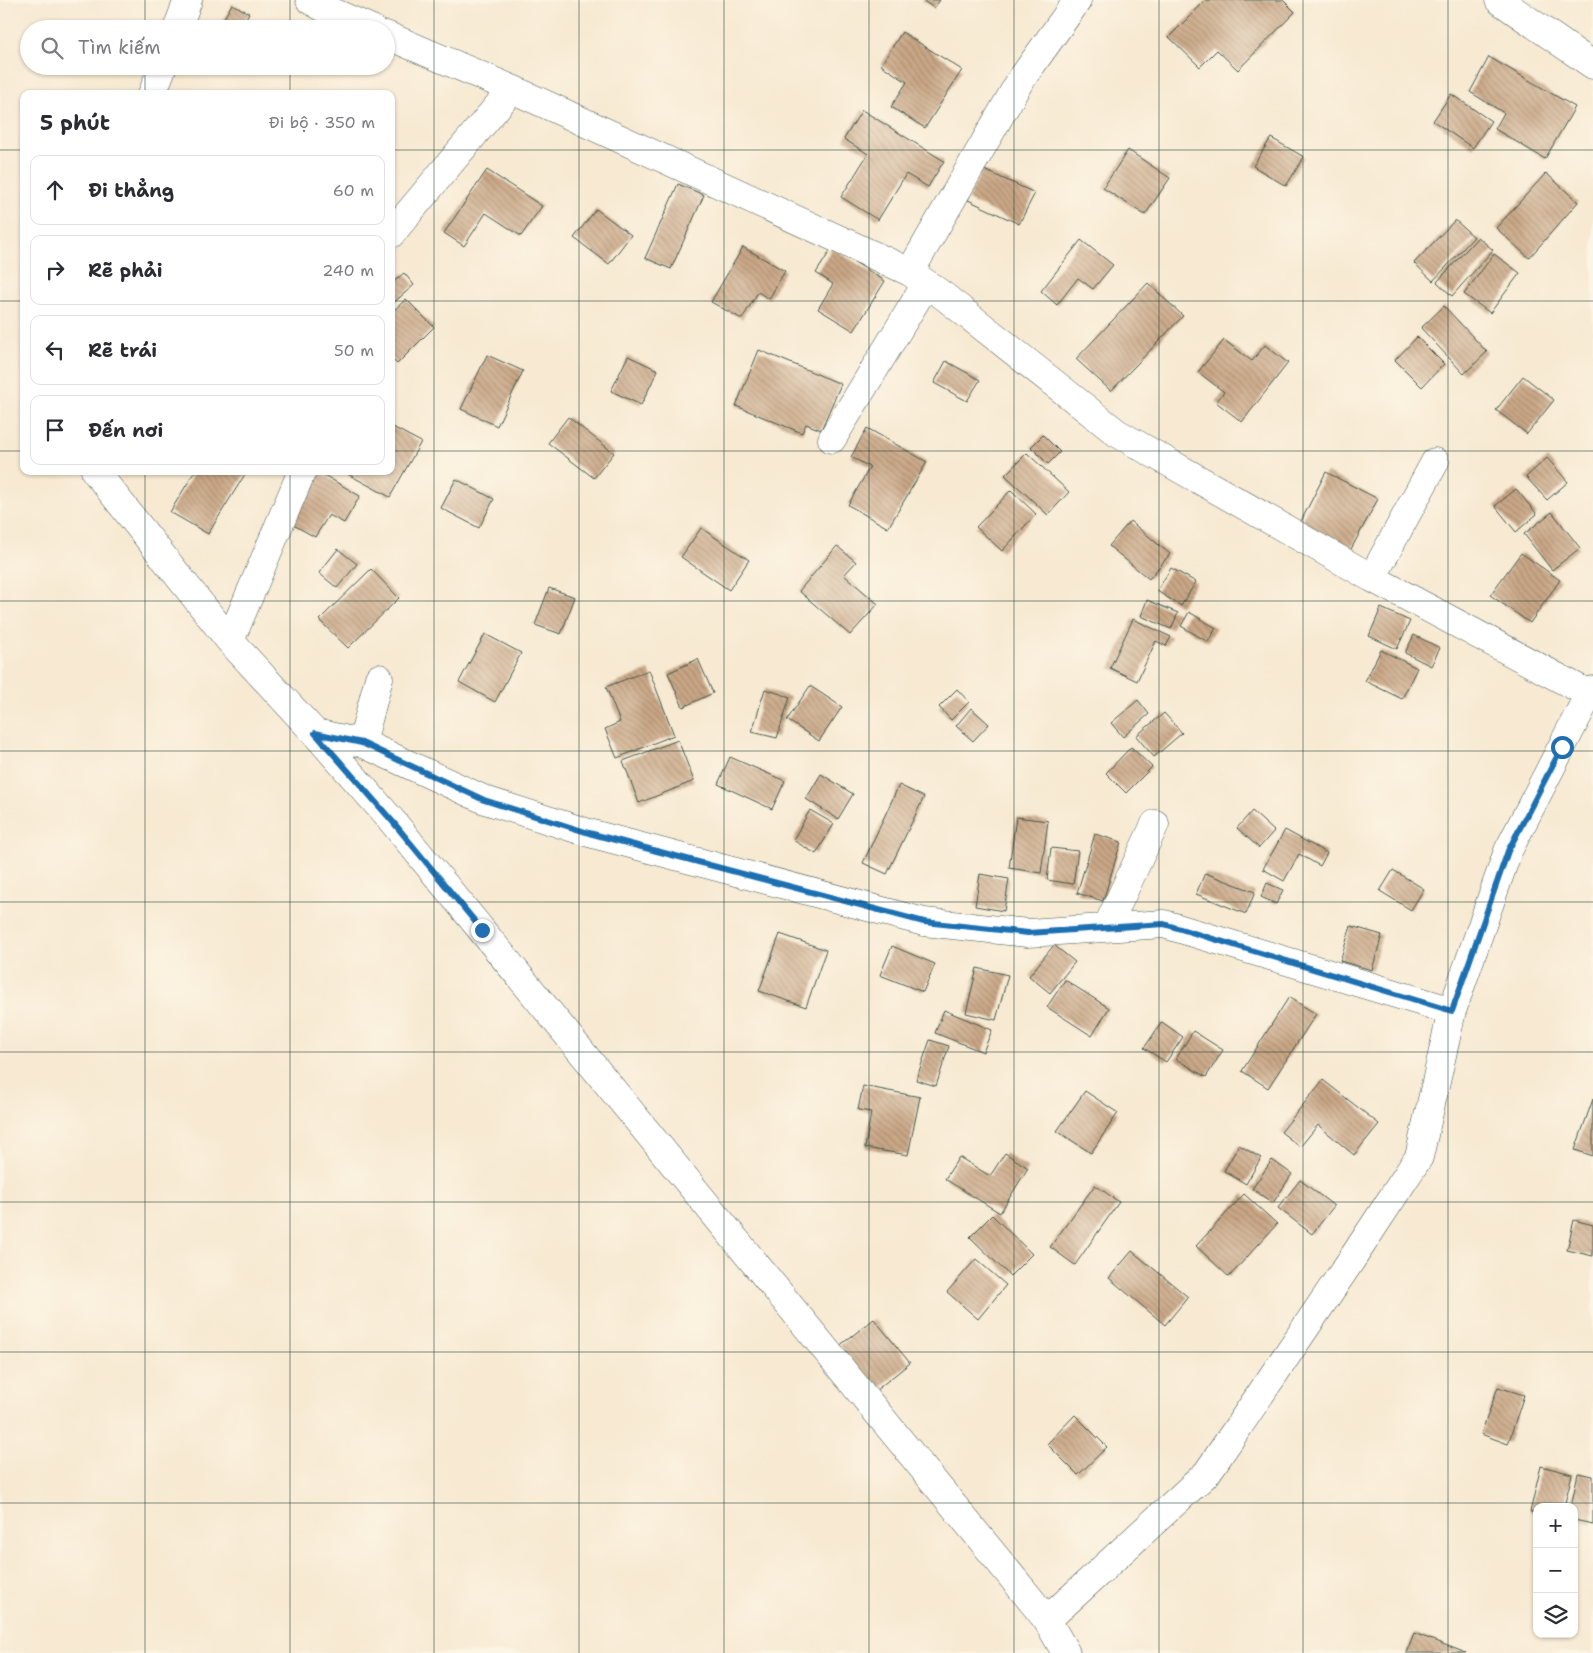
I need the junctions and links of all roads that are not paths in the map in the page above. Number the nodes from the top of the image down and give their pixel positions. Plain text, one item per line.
1 (188, 0) edge
2 (310, 0) edge
3 (1499, 0) edge
4 (1077, 1) edge
5 (180, 20) edge
6 (351, 20) edge
7 (395, 39) edge
8 (1593, 65) edge
9 (159, 75) edge
10 (512, 89) junction
11 (154, 90) edge
12 (395, 229) edge
13 (918, 278) junction
14 (832, 439) dead end
15 (1435, 462) dead end
16 (98, 475) edge
17 (300, 475) edge
18 (1372, 578) junction
19 (230, 641) junction
20 (379, 678) dead end
21 (1591, 692) edge
22 (315, 733) junction
23 (362, 743) junction
24 (1155, 824) dead end
25 (1107, 927) junction
26 (1452, 1011) junction
27 (1046, 1620) junction
28 (1066, 1653) edge

1 - 5 street
2 - 6 street
3 - 8 street
4 - 13 street
7 - 10 street
9 - 11 street
10 - 12 street
10 - 13 street
13 - 14 street
13 - 18 street
15 - 18 street
16 - 19 street
17 - 19 street
18 - 21 street
19 - 22 street
20 - 23 street
21 - 26 street
22 - 23 street
22 - 27 street
23 - 25 street
24 - 25 street
25 - 26 street
26 - 27 street
27 - 28 street

